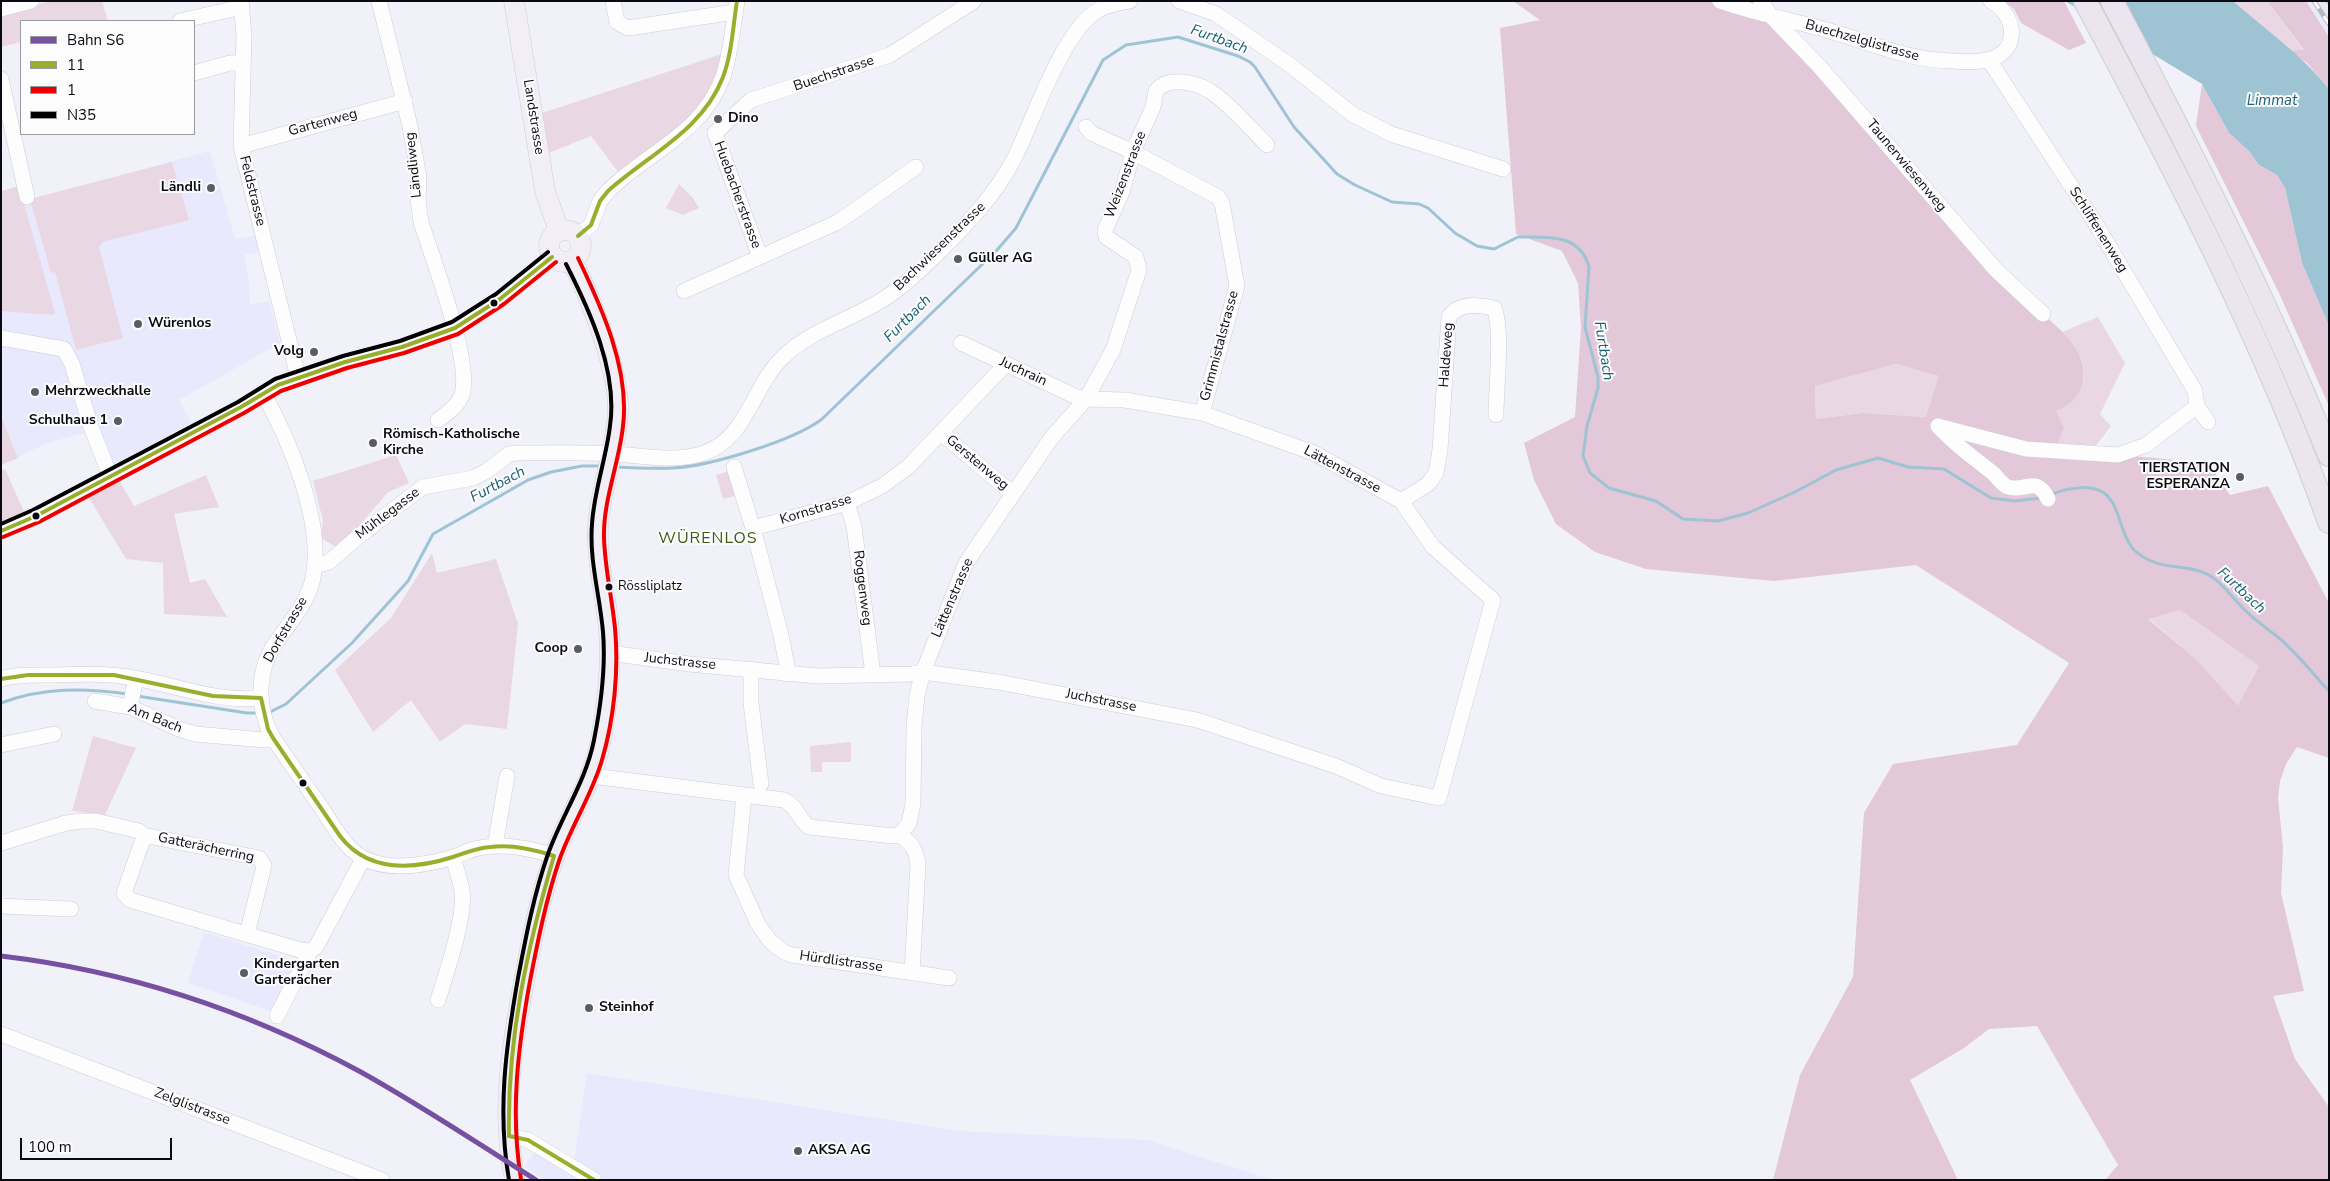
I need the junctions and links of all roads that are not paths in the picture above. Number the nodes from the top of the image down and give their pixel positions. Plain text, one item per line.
1 (31, 1) edge
2 (379, 1) edge
3 (514, 1) edge
4 (613, 1) edge
5 (974, 1) edge
6 (1130, 1) edge
7 (1179, 1) edge
8 (1720, 1) edge
9 (1761, 1) edge
10 (1992, 1) edge
11 (2085, 1) edge
12 (2112, 1) edge
13 (241, 4) edge
14 (736, 7) edge
15 (1, 9) edge
16 (1770, 16) junction
17 (184, 20) edge
18 (1989, 60) junction
19 (243, 63) junction
20 (195, 73) edge
21 (1, 79) edge
22 (404, 101) junction
23 (16, 119) edge
24 (696, 122) junction
25 (1086, 127) dead end
26 (715, 133) junction
27 (1267, 145) dead end
28 (241, 146) junction
29 (1133, 152) junction
30 (916, 167) dead end
31 (1503, 169) dead end
32 (27, 197) dead end
33 (568, 233) junction
34 (552, 256) junction
35 (760, 257) junction
36 (572, 261) junction
37 (684, 291) dead end
38 (2043, 314) dead end
39 (454, 328) junction
40 (1, 338) edge
41 (960, 344) dead end
42 (1006, 364) junction
43 (298, 377) junction
44 (263, 393) junction
45 (1086, 399) junction
46 (2196, 406) junction
47 (1202, 413) junction
48 (1496, 415) dead end
49 (438, 420) dead end
50 (2208, 422) dead end
51 (941, 433) junction
52 (2329, 455) edge
53 (607, 461) junction
54 (734, 467) dead end
55 (110, 476) junction
56 (1013, 494) junction
57 (2046, 496) dead end
58 (1401, 501) junction
59 (847, 503) junction
60 (2329, 522) edge
61 (754, 528) junction
62 (1, 531) edge
63 (315, 566) junction
64 (610, 653) junction
65 (751, 669) junction
66 (923, 672) junction
67 (786, 674) junction
68 (872, 675) junction
69 (1, 679) edge
70 (135, 682) junction
71 (95, 701) dead end
72 (131, 705) junction
73 (263, 708) junction
74 (54, 734) dead end
75 (274, 738) junction
76 (1, 745) edge
77 (508, 776) dead end
78 (592, 776) junction
79 (761, 784) dead end
80 (744, 796) junction
81 (1439, 798) joint
82 (899, 835) junction
83 (146, 838) junction
84 (1, 843) edge
85 (496, 846) junction
86 (554, 856) junction
87 (453, 857) junction
88 (363, 859) junction
89 (1, 906) edge
90 (71, 909) dead end
91 (247, 934) junction
92 (310, 951) junction
93 (912, 973) junction
94 (949, 978) dead end
95 (438, 1000) dead end
96 (277, 1016) dead end
97 (1, 1034) edge
98 (509, 1136) junction
99 (382, 1180) edge
100 (515, 1180) edge
101 (594, 1180) edge

1 - 15 street
2 - 22 street, Ländliweg
3 - 33 main road, Landstrasse
4 - 14 street
5 - 26 street, Buechstrasse
6 - 53 street, Bachwiesenstrasse
7 - 31 street
8 - 16 street, Buechzelglistrasse
9 - 16 street, Taunerwiesenweg
10 - 18 street
11 - 60 highway
12 - 52 highway
13 - 17 street
13 - 19 street, Feldstrasse
14 - 24 street
16 - 18 street, Buechzelglistrasse
16 - 38 street, Taunerwiesenweg
18 - 46 street, Schliffenenweg
19 - 20 street
19 - 28 street, Feldstrasse
21 - 23 street
22 - 28 street, Gartenweg
22 - 39 street, Ländliweg
23 - 32 street
24 - 26 street
24 - 33 street
25 - 29 street, Grimmistalstrasse
26 - 35 street, Huebacherstrasse
27 - 29 street, Weizenstrasse
28 - 43 street, Feldstrasse
29 - 45 street, Weizenstrasse
29 - 47 street, Grimmistalstrasse
30 - 35 street, Huebacherstrasse
33 - 34 main road
33 - 36 main road
34 - 36 main road
34 - 39 street
35 - 37 street, Huebacherstrasse
36 - 53 main road
39 - 43 street
39 - 49 street, Ländliweg
40 - 55 street
41 - 42 street, Juchrain
42 - 45 street, Juchrain
42 - 51 street, Kornstrasse
43 - 44 street
44 - 55 street
44 - 63 street, Dorfstrasse
45 - 47 street, Lättenstrasse
45 - 56 street, Lättenstrasse
46 - 50 street, Schliffenenweg
46 - 57 street
47 - 58 street, Lättenstrasse
48 - 58 street, Haldeweg
51 - 56 street, Gerstenweg
51 - 59 street, Kornstrasse
53 - 63 street, Mühlegasse
53 - 64 main road
54 - 61 street
55 - 62 street
56 - 66 street, Lättenstrasse
58 - 81 street, Lättenstrasse
59 - 61 street, Kornstrasse
59 - 68 street, Roggenweg
61 - 67 street
63 - 73 street, Dorfstrasse
64 - 65 street, Juchstrasse
64 - 78 main road
65 - 67 street, Juchstrasse
65 - 79 street
66 - 68 street, Juchstrasse
66 - 81 street, Juchstrasse
66 - 82 street, Lättenstrasse
67 - 68 street, Juchstrasse
69 - 70 street
70 - 72 street
70 - 73 street
71 - 72 street, Am Bach
72 - 75 street, Am Bach
73 - 75 street
74 - 76 street
75 - 88 street
77 - 85 street
78 - 80 street
78 - 86 main road
80 - 82 street
80 - 93 street, Hürdlistrasse
82 - 93 street
83 - 84 street
83 - 91 street, Gatterächerring
83 - 91 street, Gatterächerring
85 - 86 street
85 - 87 street
86 - 98 main road
87 - 88 street
87 - 95 street
88 - 92 street
89 - 90 street
91 - 92 street, Gatterächerring
92 - 96 street
93 - 94 street, Hürdlistrasse
97 - 99 street, Zelglistrasse
98 - 100 main road
98 - 101 street

